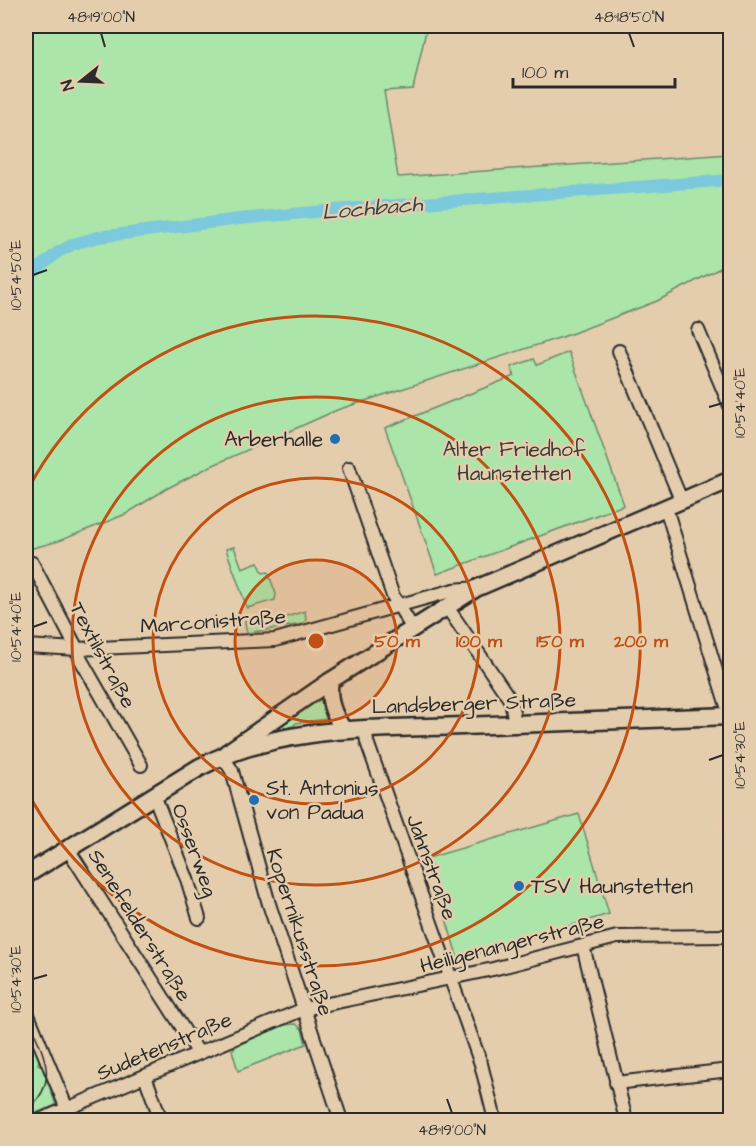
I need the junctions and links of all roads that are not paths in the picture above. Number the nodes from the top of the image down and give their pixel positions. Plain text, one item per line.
1 (698, 330) dead end
2 (619, 351) dead end
3 (730, 406) edge
4 (349, 468) dead end
5 (730, 480) edge
6 (682, 502) junction
7 (666, 508) junction
8 (32, 563) dead end
9 (477, 588) junction
10 (399, 605) junction
11 (447, 607) junction
12 (413, 629) junction
13 (26, 646) edge
14 (77, 649) junction
15 (330, 681) junction
16 (730, 716) edge
17 (515, 723) junction
18 (365, 729) junction
19 (344, 730) junction
20 (222, 755) junction
21 (141, 765) dead end
22 (154, 795) junction
23 (68, 849) junction
24 (26, 875) edge
25 (200, 918) dead end
26 (730, 936) edge
27 (583, 946) junction
28 (452, 979) junction
29 (304, 1009) junction
30 (26, 1010) edge
31 (198, 1053) junction
32 (730, 1070) edge
33 (145, 1076) junction
34 (616, 1083) junction
35 (67, 1109) junction
36 (40, 1120) edge
37 (161, 1120) edge
38 (341, 1120) edge
39 (495, 1120) edge
40 (626, 1120) edge

1 - 3 street
2 - 6 street
4 - 10 street
5 - 6 street
6 - 7 street
7 - 9 street
7 - 16 street
8 - 14 street, Textilstraße
9 - 10 street, Marconistraße
9 - 11 street
10 - 12 street
10 - 14 street, Marconistraße
11 - 12 street
11 - 17 street
12 - 15 street
13 - 14 street, Marconistraße
14 - 21 street, Textilstraße
15 - 19 street
15 - 20 street
16 - 17 main road, Landsberger Straße
17 - 18 main road, Landsberger Straße
18 - 19 main road, Landsberger Straße
18 - 28 street, Jahnstraße
19 - 20 main road, Landsberger Straße
20 - 22 main road, Landsberger Straße
20 - 29 street, Kopernikusstraße
22 - 23 main road, Landsberger Straße
22 - 25 street, Osserweg
23 - 24 main road, Landsberger Straße
23 - 31 street, Senefelderstraße
26 - 27 street, Heiligenangerstraße
27 - 28 street, Heiligenangerstraße
27 - 34 street
28 - 29 street, Heiligenangerstraße
28 - 39 street, Jahnstraße
29 - 31 street, Sudetenstraße
29 - 38 street, Kopernikusstraße
30 - 35 street
31 - 33 street, Sudetenstraße
32 - 34 street
33 - 35 street, Sudetenstraße
33 - 37 street
34 - 40 street
35 - 36 street, Sudetenstraße

